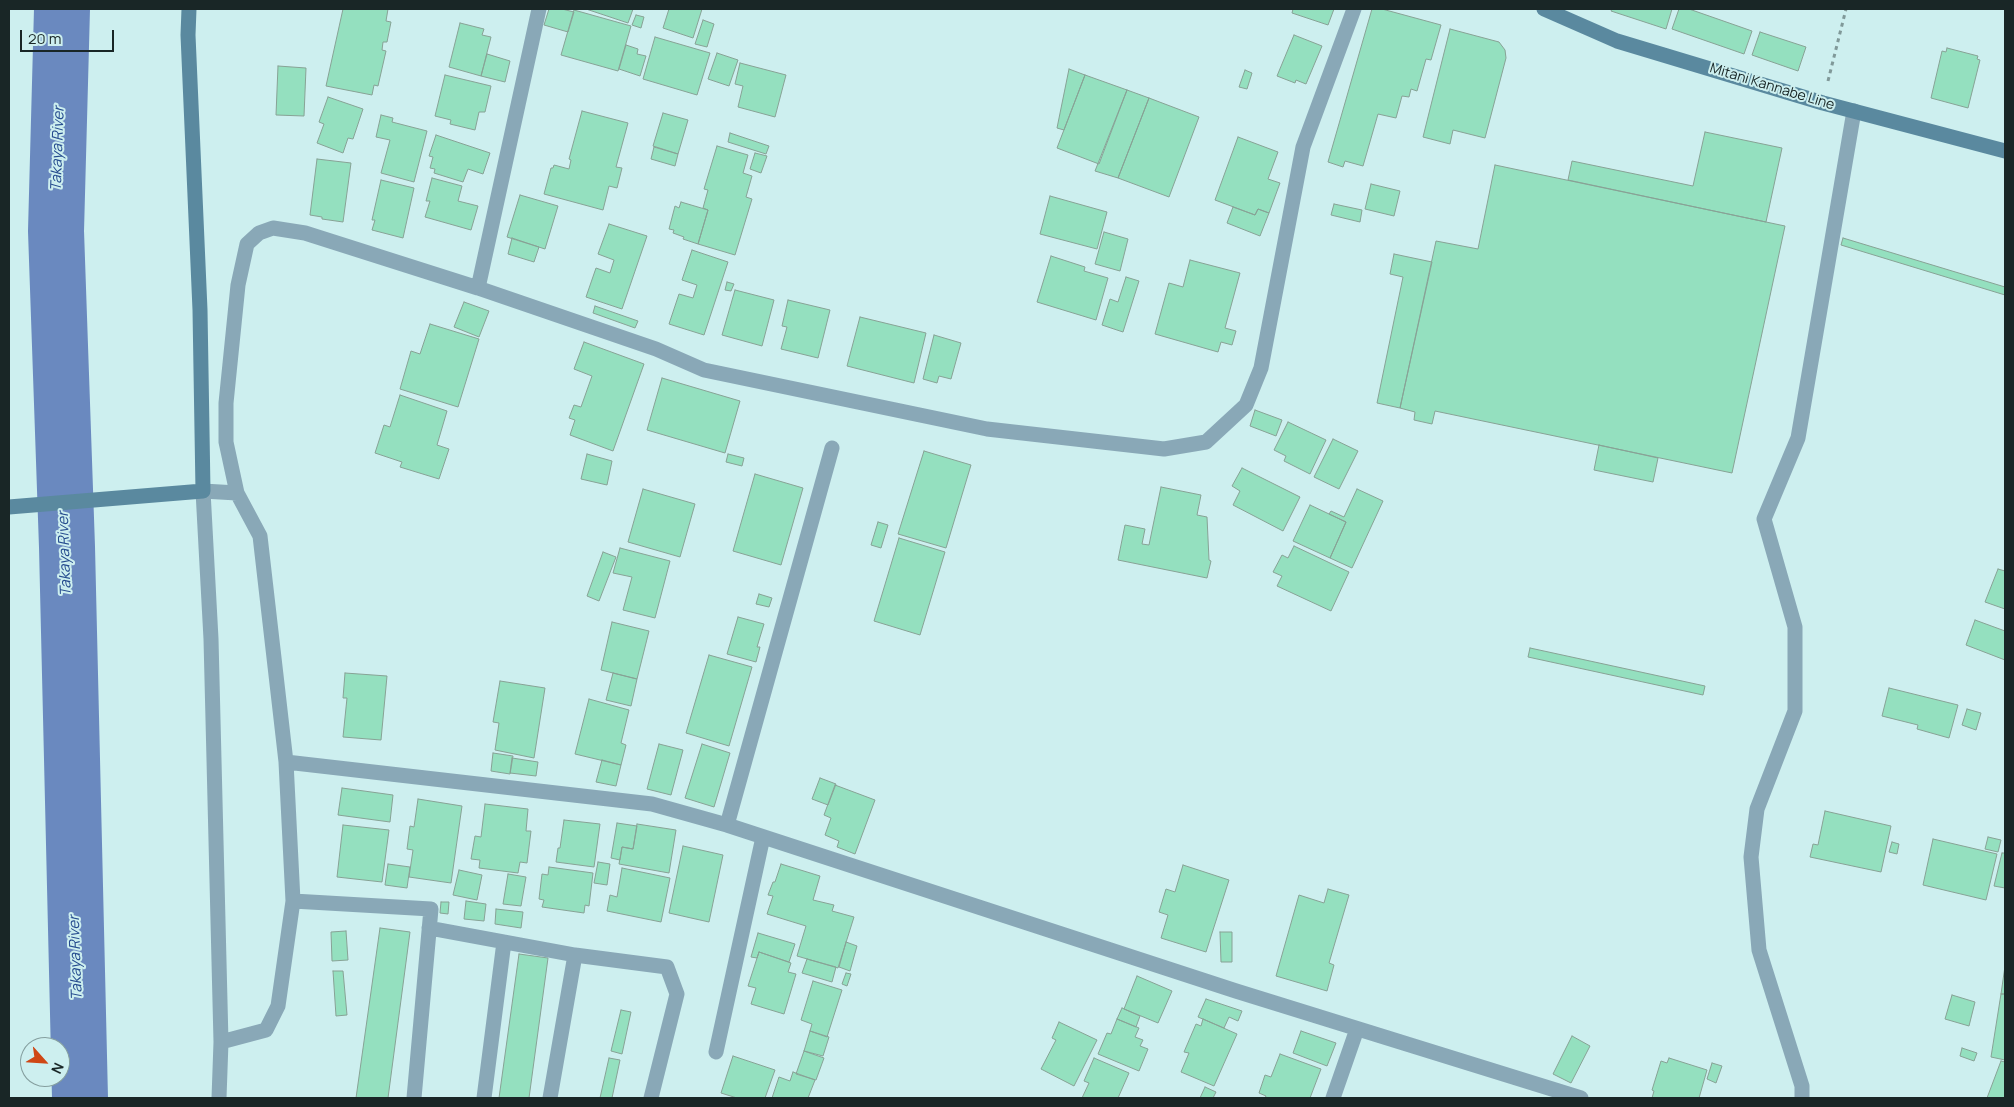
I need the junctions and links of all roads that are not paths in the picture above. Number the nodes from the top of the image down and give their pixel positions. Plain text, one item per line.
1 (189, 9) edge
2 (539, 9) edge
3 (1354, 9) edge
4 (1544, 9) edge
5 (1854, 111) junction
6 (2005, 151) edge
7 (478, 288) junction
8 (832, 448) dead end
9 (203, 491) junction
10 (237, 493) junction
11 (9, 507) edge
12 (286, 762) junction
13 (727, 826) junction
14 (763, 837) junction
15 (293, 901) junction
16 (429, 928) junction
17 (504, 942) junction
18 (575, 955) junction
19 (1358, 1029) junction
20 (221, 1042) junction
21 (716, 1052) dead end
22 (219, 1098) edge
23 (414, 1098) edge
24 (484, 1098) edge
25 (550, 1098) edge
26 (650, 1098) edge
27 (1333, 1098) edge
28 (1581, 1098) edge
29 (1802, 1098) edge

1 - 9 street
2 - 7 street
3 - 7 street
4 - 5 street, Mitani Kannabe Line
5 - 6 street, Mitani Kannabe Line
5 - 29 street
7 - 10 street
8 - 13 street
9 - 10 street
9 - 11 street
9 - 20 street
10 - 12 street
12 - 13 street
12 - 15 street
13 - 14 street
14 - 19 street
14 - 21 street
15 - 16 street
15 - 20 street
16 - 17 street
16 - 23 street
17 - 18 street
17 - 24 street
18 - 25 street
18 - 26 street
19 - 27 street
19 - 28 street
20 - 22 street

